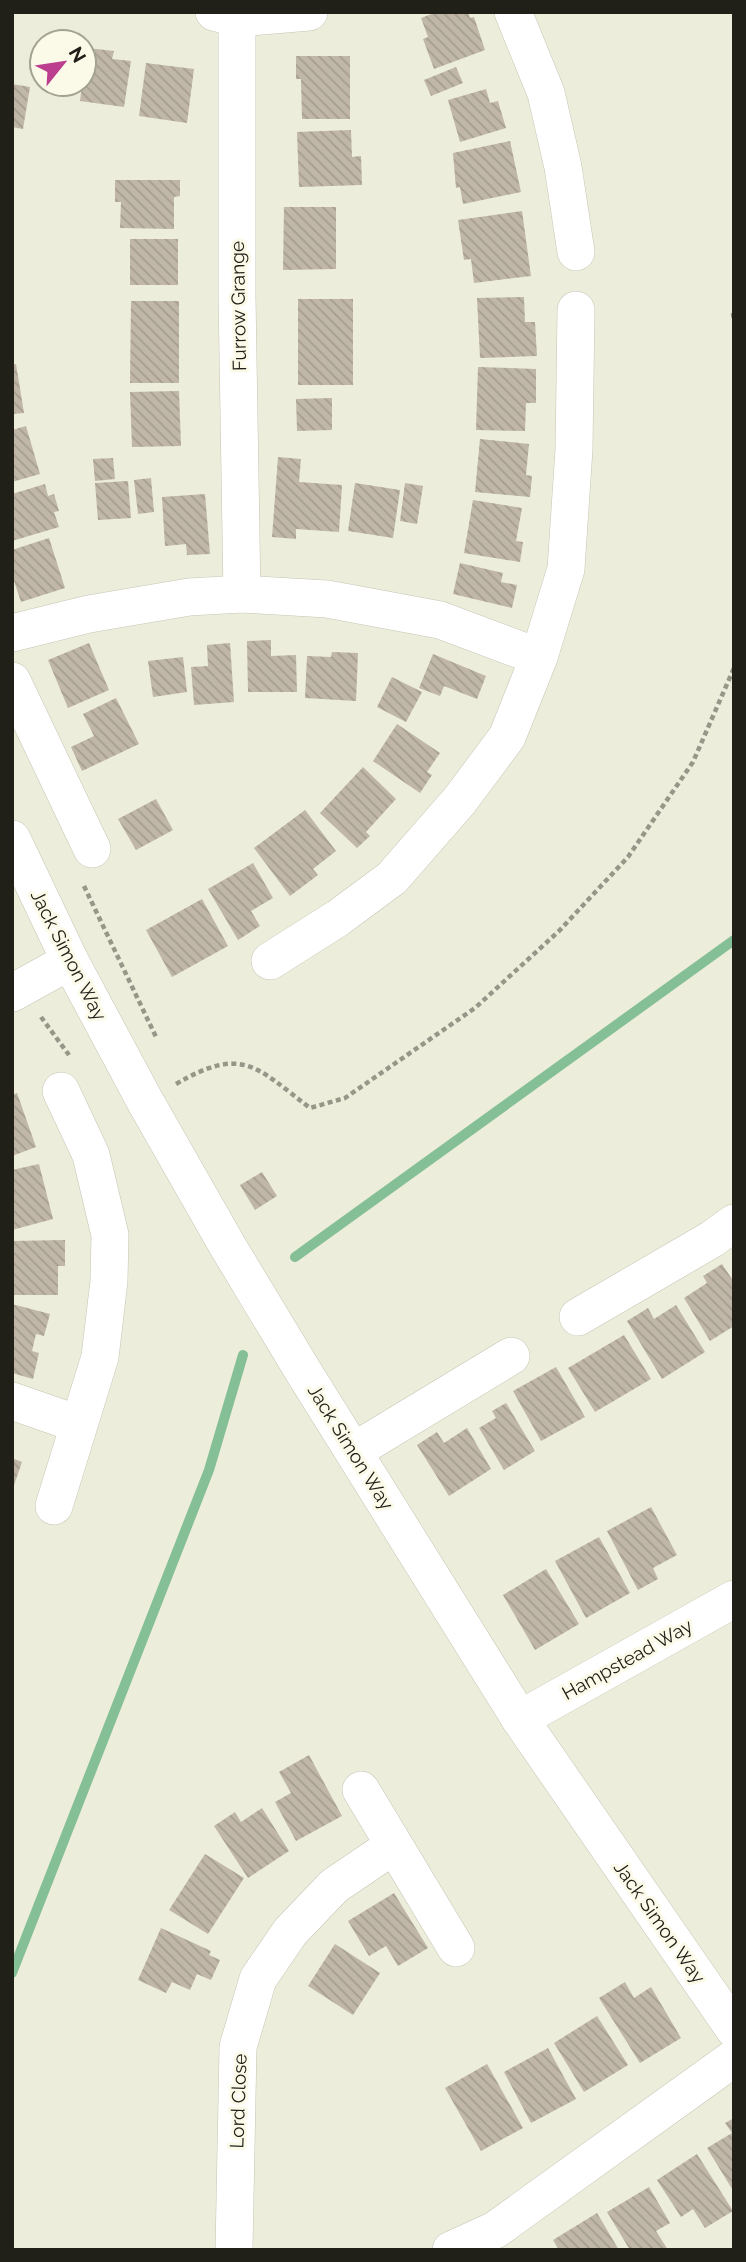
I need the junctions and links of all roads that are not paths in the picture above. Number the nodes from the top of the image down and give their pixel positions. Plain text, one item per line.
1 (309, 12) edge
2 (225, 15) edge
3 (517, 20) edge
4 (576, 251) dead end
5 (576, 310) dead end
6 (242, 594) junction
7 (12, 633) edge
8 (539, 657) junction
9 (12, 681) edge
10 (12, 839) edge
11 (85, 862) road end
12 (70, 961) junction
13 (270, 961) dead end
14 (12, 993) edge
15 (61, 1090) dead end
16 (723, 1231) edge
17 (578, 1317) dead end
18 (512, 1356) dead end
19 (12, 1401) edge
20 (78, 1424) junction
21 (354, 1451) junction
22 (54, 1506) dead end
23 (734, 1599) edge
24 (520, 1719) junction
25 (361, 1790) dead end
26 (393, 1846) junction
27 (456, 1948) dead end
28 (734, 2029) edge
29 (734, 2058) edge
30 (234, 2250) edge
31 (451, 2250) edge

1 - 2 street, Furrow Grange
2 - 6 street, Furrow Grange
3 - 4 street
5 - 8 street
6 - 7 street
6 - 8 street
8 - 13 street
9 - 11 street
10 - 12 street, Jack Simon Way
12 - 14 street
12 - 21 street, Jack Simon Way
15 - 20 street
16 - 17 street
18 - 21 street
19 - 20 street
20 - 22 street
21 - 24 street, Jack Simon Way
23 - 24 street, Hampstead Way
24 - 28 street, Jack Simon Way
25 - 26 street
26 - 27 street
26 - 30 street, Lord Close
29 - 31 street

